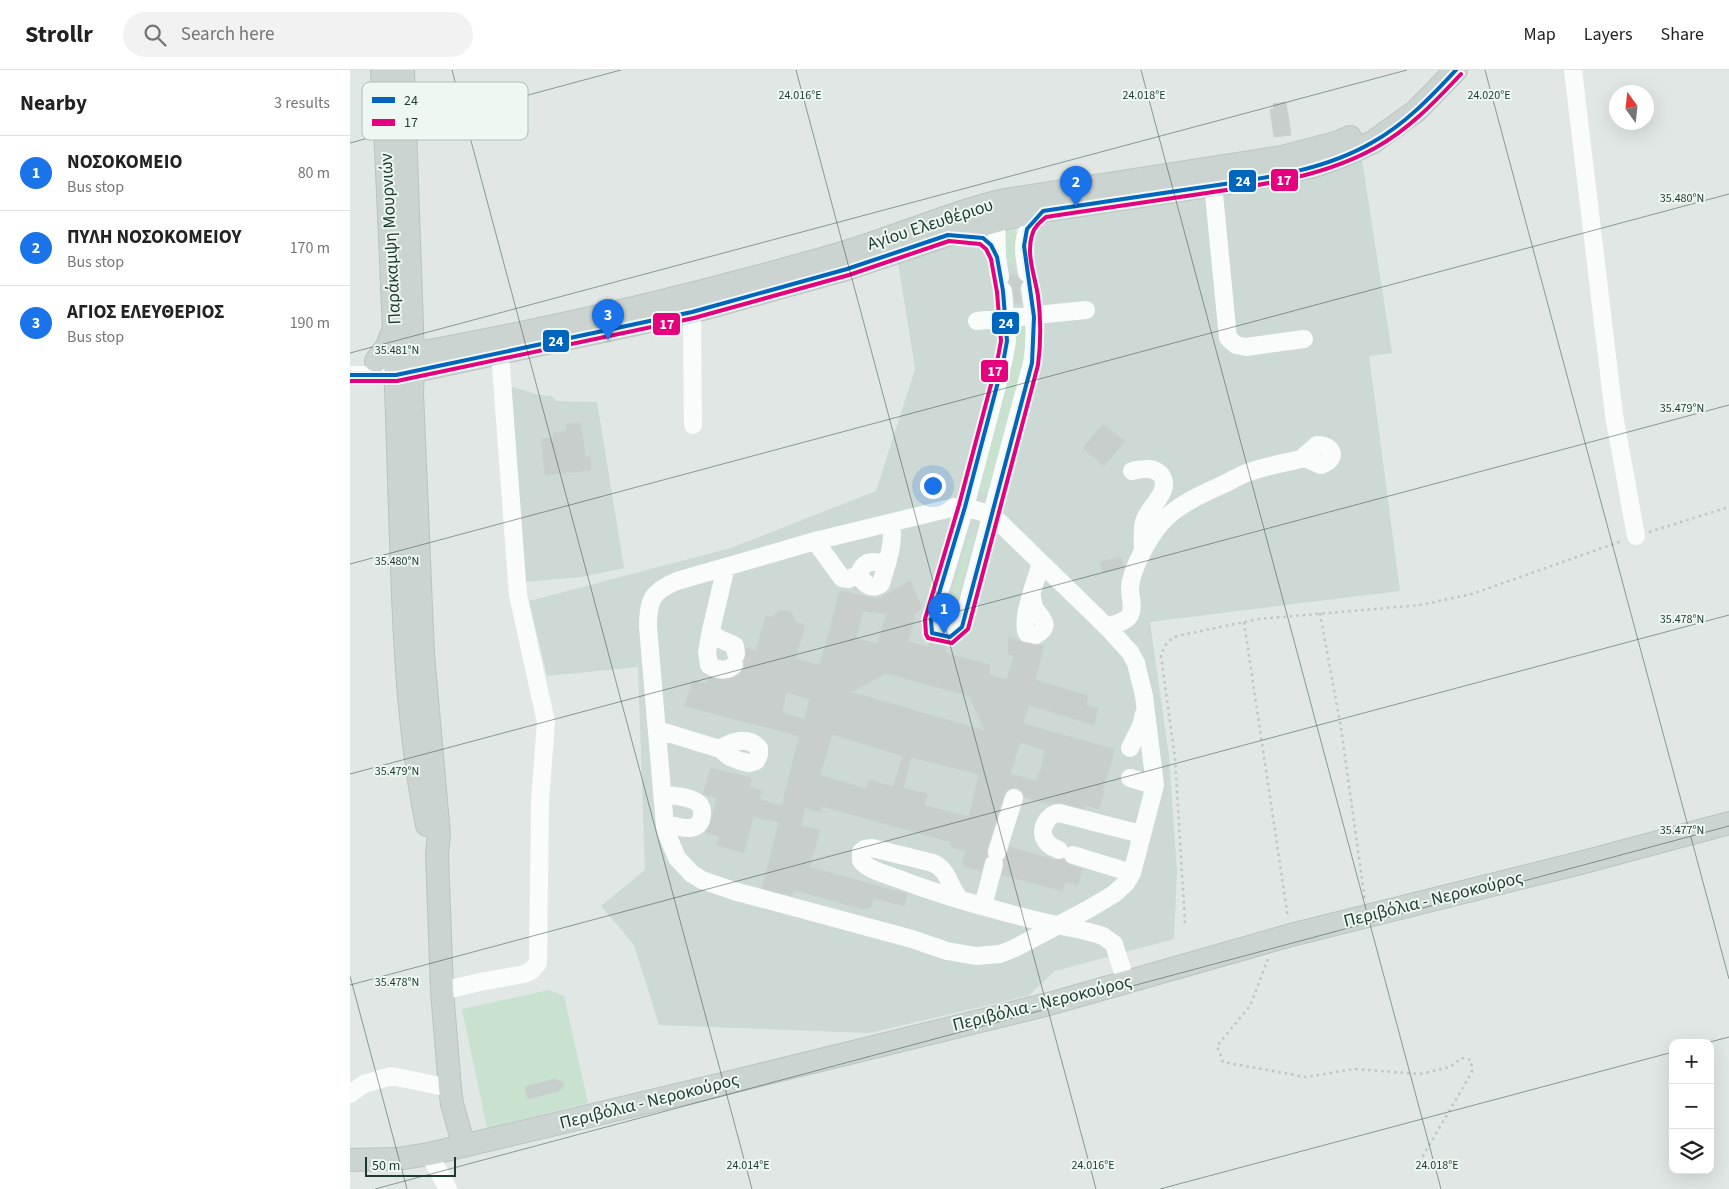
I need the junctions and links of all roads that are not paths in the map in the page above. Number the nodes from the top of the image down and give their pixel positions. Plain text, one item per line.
1 (1573, 70) edge
2 (1454, 72) edge
3 (388, 140) edge
4 (403, 140) edge
5 (1213, 177) junction
6 (1006, 209) junction
7 (1043, 211) junction
8 (948, 235) junction
9 (1024, 248) junction
10 (997, 257) junction
11 (1086, 310) dead end
12 (692, 312) junction
13 (1034, 315) junction
14 (1006, 318) junction
15 (977, 321) dead end
16 (404, 327) junction
17 (1304, 339) dead end
18 (444, 348) junction
19 (500, 353) junction
20 (399, 364) junction
21 (354, 374) edge
22 (693, 425) dead end
23 (1301, 459) dead end
24 (1132, 471) dead end
25 (965, 507) junction
26 (992, 515) junction
27 (891, 523) junction
28 (1636, 536) road end
29 (815, 541) junction
30 (1143, 550) junction
31 (1041, 563) junction
32 (726, 567) junction
33 (1032, 597) dead end
34 (1107, 627) junction
35 (711, 630) junction
36 (932, 633) dead end
37 (950, 637) dead end
38 (1145, 704) junction
39 (658, 730) junction
40 (720, 748) dead end
41 (1130, 748) dead end
42 (1130, 778) dead end
43 (1154, 785) junction
44 (663, 794) junction
45 (1014, 798) dead end
46 (665, 823) junction
47 (1729, 823) edge
48 (1141, 834) junction
49 (1132, 873) junction
50 (960, 899) junction
51 (983, 906) junction
52 (1058, 925) junction
53 (1126, 982) junction
54 (442, 991) junction
55 (450, 1088) junction
56 (350, 1094) edge
57 (464, 1146) junction
58 (429, 1154) junction
59 (350, 1160) edge
60 (448, 1189) edge

1 - 28 street
2 - 5 main road, Αγίου Ελευθέριου
3 - 16 main road, Παράκαμψη Μουρνιών
4 - 16 main road, Παράκαμψη Μουρνιών
5 - 6 main road, Αγίου Ελευθέριου
5 - 7 main road, Αγίου Ελευθέριου
5 - 17 street
6 - 7 main road, Αγίου Ελευθέριου
6 - 8 main road, Αγίου Ελευθέριου
6 - 9 street
6 - 10 street
6 - 18 main road, Αγίου Ελευθέριου
7 - 9 street
8 - 10 street
8 - 12 main road, Αγίου Ελευθέριου
9 - 13 street
10 - 14 street
11 - 13 street
12 - 19 main road, Αγίου Ελευθέριου
12 - 22 street
13 - 14 street
13 - 26 street
14 - 15 street
14 - 25 street
16 - 18 main road
16 - 20 main road, Παράκαμψη Μουρνιών
16 - 20 main road
18 - 20 main road, Αγίου Ελευθέριου
19 - 20 main road, Αγίου Ελευθέριου
19 - 54 street
20 - 21 street
20 - 21 street
20 - 54 main road, Παράκαμψη Μουρνιών
23 - 30 street
24 - 30 street
25 - 26 street
25 - 27 street
25 - 36 street
26 - 31 street
26 - 37 street
27 - 29 street
27 - 29 street
29 - 32 street
30 - 34 street
31 - 33 street
31 - 34 street
32 - 35 street
32 - 39 street
34 - 38 street
35 - 35 street
38 - 41 street
38 - 43 street
39 - 40 street
39 - 44 street
42 - 43 street
43 - 48 street
44 - 46 street
44 - 46 street
45 - 51 street
46 - 52 street
47 - 53 main road, Περιβόλια - Νεροκούρος
48 - 49 street
48 - 49 street
49 - 52 street
50 - 50 street
50 - 51 street
51 - 52 street
52 - 53 street
53 - 57 main road, Περιβόλια - Νεροκούρος
54 - 55 main road, Παράκαμψη Μουρνιών
55 - 56 street
55 - 57 main road, Παράκαμψη Μουρνιών
57 - 58 main road, Περιβόλια - Νεροκούρος
58 - 59 main road, Περιβόλια - Νεροκούρος
58 - 60 street

